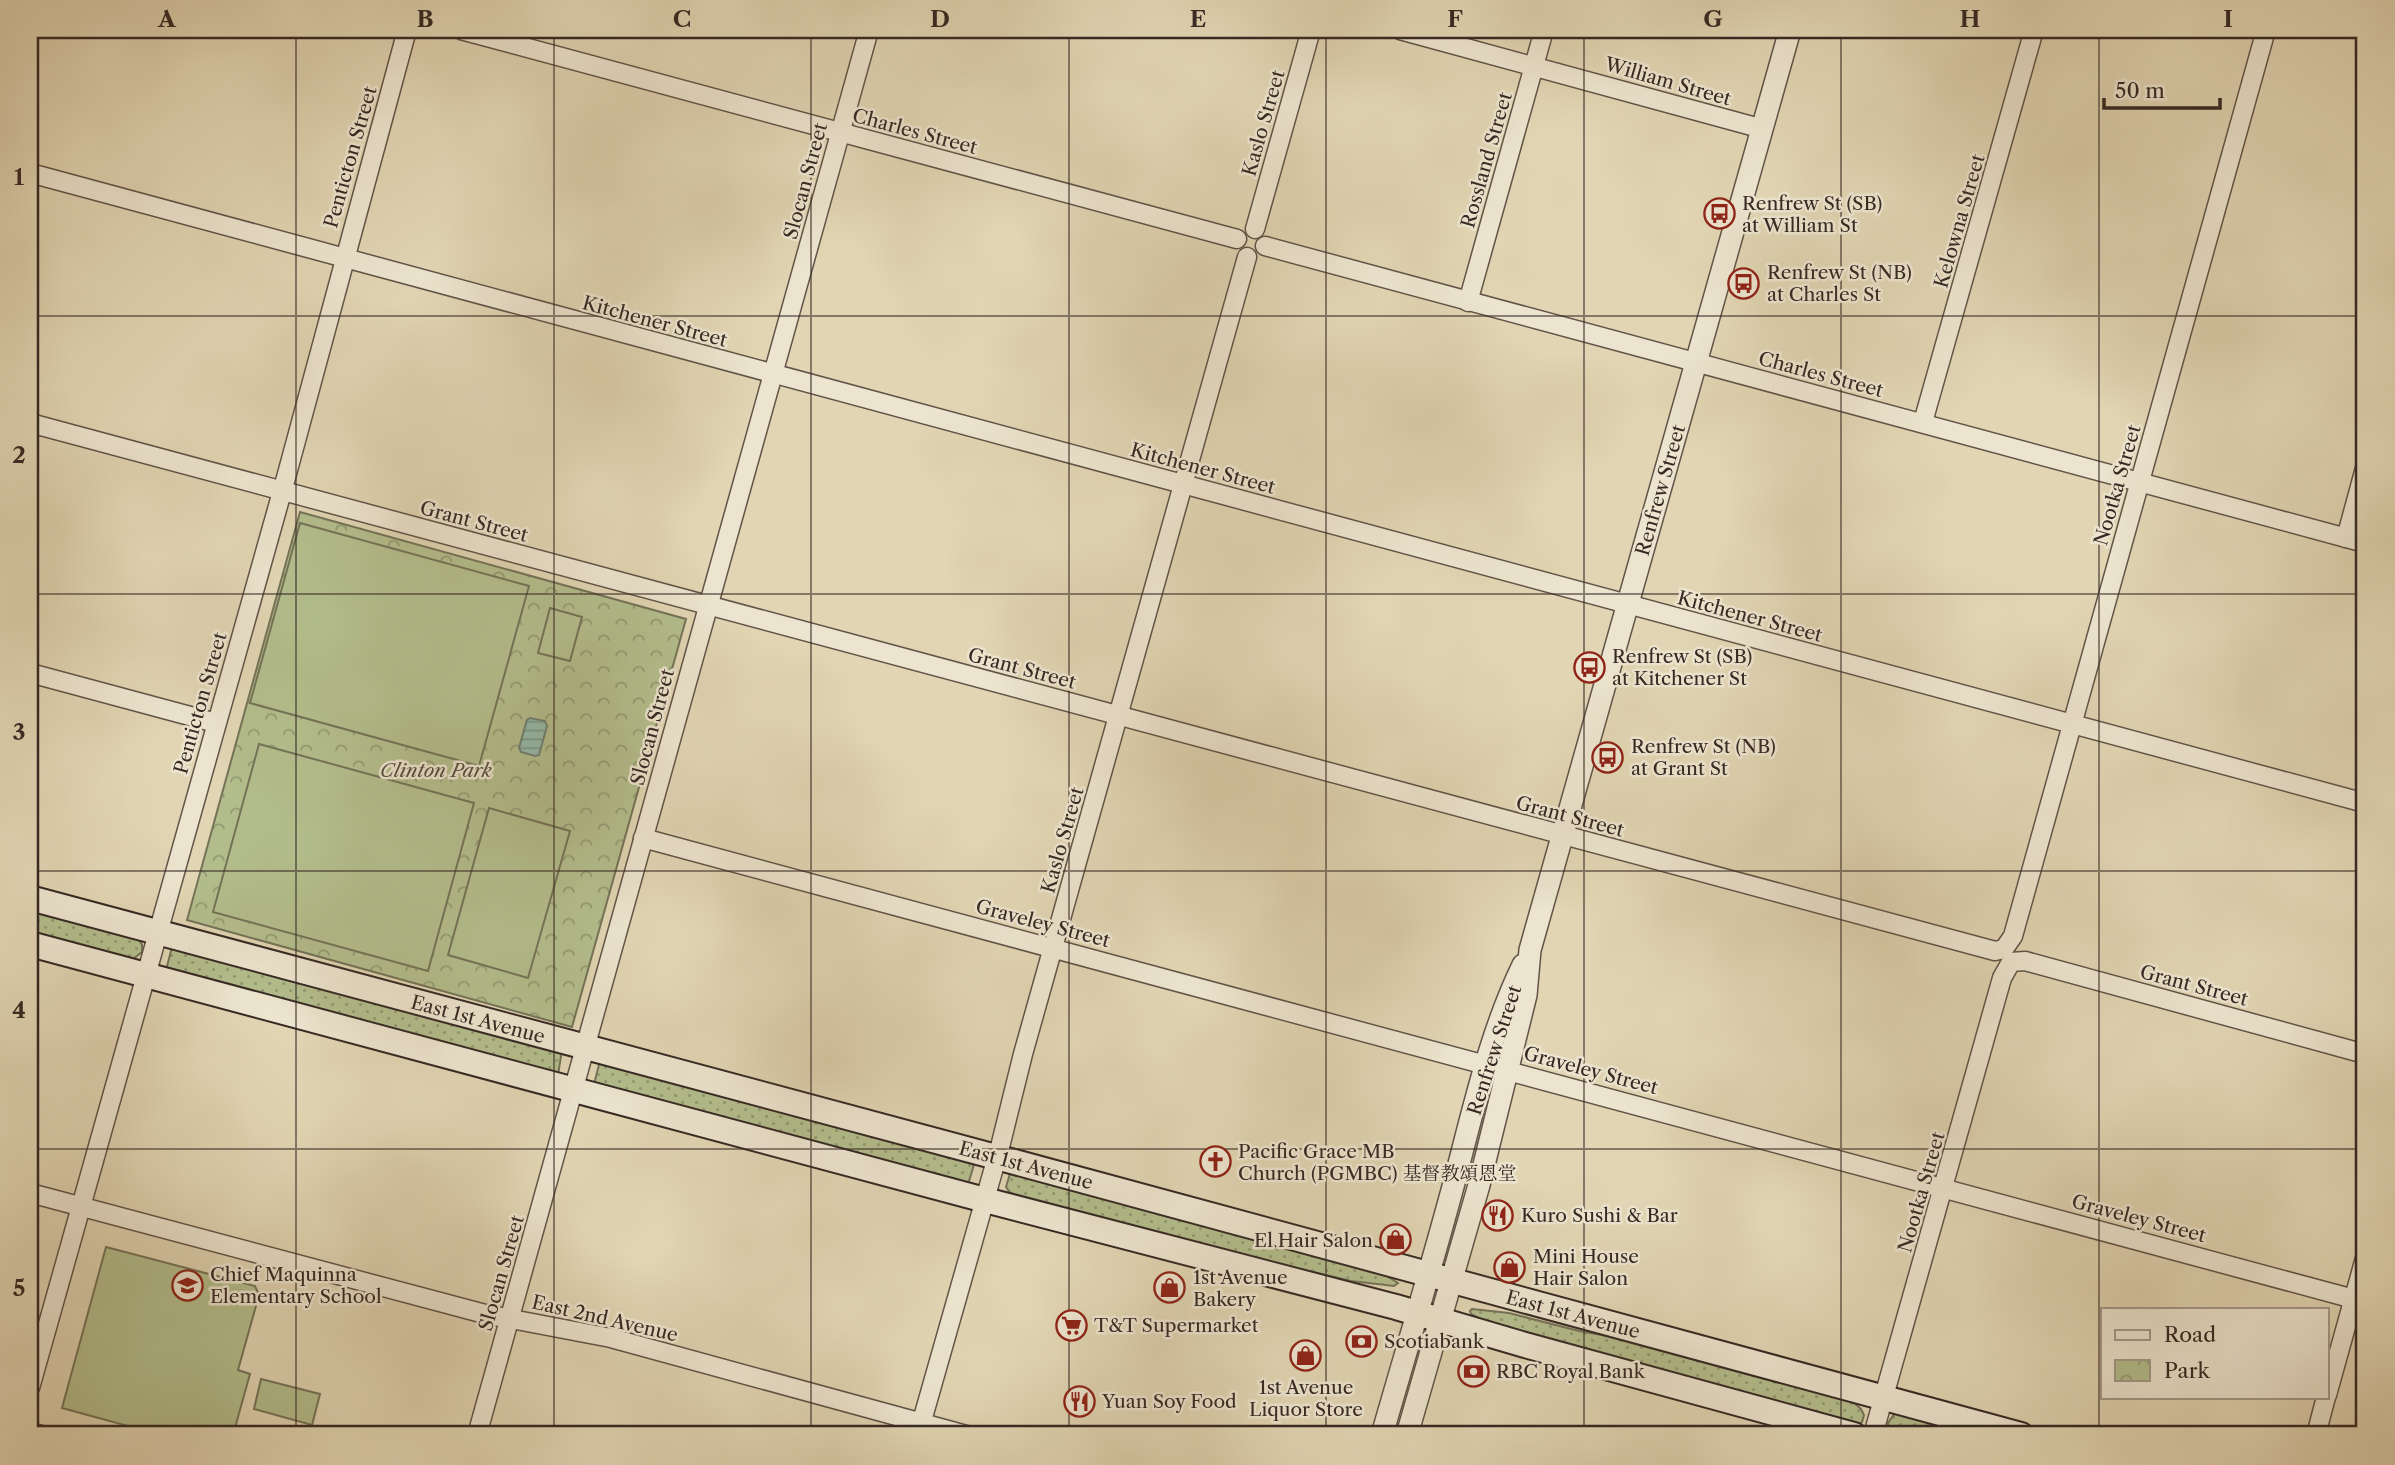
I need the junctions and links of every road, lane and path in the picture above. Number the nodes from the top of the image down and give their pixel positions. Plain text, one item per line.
1 (407, 30) edge
2 (461, 30) edge
3 (869, 30) edge
4 (1311, 30) edge
5 (1400, 30) edge
6 (1544, 30) edge
7 (1790, 30) edge
8 (2034, 30) edge
9 (2266, 30) edge
10 (1534, 65) junction
11 (1763, 129) junction
12 (840, 132) junction
13 (30, 173) edge
14 (1255, 229) junction
15 (1237, 239) junction
16 (1265, 246) junction
17 (1247, 257) junction
18 (344, 260) junction
19 (1468, 302) junction
20 (1697, 362) junction
21 (773, 374) junction
22 (1923, 422) junction
23 (30, 423) edge
24 (2365, 468) edge
25 (2140, 483) junction
26 (1182, 484) junction
27 (281, 492) junction
28 (2346, 538) junction
29 (2365, 543) edge
30 (708, 605) junction
31 (1627, 605) junction
32 (30, 673) edge
33 (1118, 716) junction
34 (216, 723) junction
35 (2071, 724) junction
36 (2365, 803) edge
37 (1562, 836) junction
38 (643, 838) junction
39 (30, 898) edge
40 (157, 933) junction
41 (30, 944) edge
42 (1054, 948) junction
43 (1530, 950) junction
44 (2008, 956) junction
45 (145, 975) junction
46 (584, 1048) junction
47 (2365, 1054) edge
48 (1486, 1064) junction
49 (1508, 1070) junction
50 (573, 1090) junction
51 (997, 1157) junction
52 (1944, 1187) junction
53 (30, 1193) edge
54 (985, 1200) junction
55 (81, 1207) junction
56 (2365, 1258) edge
57 (1429, 1275) junction
58 (1452, 1282) junction
59 (2360, 1300) edge
60 (1417, 1313) junction
61 (509, 1318) junction
62 (1441, 1320) junction
63 (30, 1388) edge
64 (2328, 1393) edge
65 (1884, 1398) junction
66 (2326, 1398) edge
67 (919, 1429) edge
68 (30, 1432) edge
69 (41, 1435) edge
70 (477, 1435) edge
71 (966, 1435) edge
72 (1382, 1435) edge
73 (1407, 1435) edge
74 (1854, 1435) edge
75 (1873, 1435) edge
76 (2021, 1435) edge
77 (2316, 1435) edge

1 - 18 street, Penticton Street
2 - 12 street, Charles Street
3 - 12 street, Slocan Street
4 - 14 street, Kaslo Street
5 - 10 street, William Street
6 - 10 street, Rossland Street
7 - 11 street, Renfrew Street
8 - 22 street, Kelowna Street
9 - 25 street, Nootka Street
10 - 11 street, William Street
10 - 19 street, Rossland Street
11 - 20 street, Renfrew Street
12 - 15 street, Charles Street
12 - 21 street, Slocan Street
13 - 18 street, Kitchener Street
14 - 15 street
14 - 16 street
15 - 17 street
16 - 17 street
16 - 19 street, Charles Street
17 - 26 street, Kaslo Street
18 - 21 street, Kitchener Street
18 - 27 street, Penticton Street
19 - 20 street, Charles Street
20 - 22 street, Charles Street
20 - 31 street, Renfrew Street
21 - 26 street, Kitchener Street
21 - 30 street, Slocan Street
22 - 25 street, Charles Street
23 - 27 street, Grant Street
24 - 28 street
25 - 28 street, Charles Street
25 - 35 street, Nootka Street
26 - 31 street, Kitchener Street
26 - 33 street, Kaslo Street
27 - 30 street, Grant Street
27 - 34 street, Penticton Street
28 - 29 street, Charles Street
30 - 33 street, Grant Street
30 - 38 street, Slocan Street
31 - 35 street, Kitchener Street
31 - 37 street, Renfrew Street
32 - 34 street
33 - 37 street, Grant Street
33 - 42 street, Kaslo Street
34 - 40 street, Penticton Street
35 - 36 street, Kitchener Street
35 - 44 street, Nootka Street
37 - 43 street, Renfrew Street
37 - 44 street, Grant Street
38 - 42 street, Graveley Street
38 - 46 street, Slocan Street
39 - 40 main road, East 1st Avenue
40 - 45 street, Penticton Street
40 - 46 main road, East 1st Avenue
41 - 45 main road
42 - 48 street, Graveley Street
42 - 51 street, Kaslo Street
43 - 48 street, Renfrew Street
43 - 49 street, Renfrew Street
44 - 47 street, Grant Street
44 - 52 street, Nootka Street
45 - 50 main road
45 - 55 street, Penticton Street
46 - 50 street, Slocan Street
46 - 51 main road, East 1st Avenue
48 - 49 street, Graveley Street
48 - 57 street, Renfrew Street
49 - 52 street, Graveley Street
49 - 58 street, Renfrew Street
50 - 54 main road
50 - 61 street, Slocan Street
51 - 54 street, Kaslo Street
51 - 57 main road, East 1st Avenue
52 - 59 street, Graveley Street
52 - 65 street, Nootka Street
53 - 55 street, East 2nd Avenue
54 - 60 main road
54 - 67 street, Kaslo Street
55 - 61 street, East 2nd Avenue
55 - 63 street, Penticton Street
56 - 59 street
57 - 58 main road, East 1st Avenue
57 - 60 street, Renfrew Street
58 - 62 street, Renfrew Street
58 - 65 main road, East 1st Avenue
59 - 64 street
60 - 62 main road
60 - 72 street, Renfrew Street
61 - 67 street, East 2nd Avenue
61 - 70 street, Slocan Street
62 - 73 street, Renfrew Street
62 - 74 main road
65 - 75 street, Nootka Street
65 - 76 main road, East 1st Avenue
66 - 77 street
67 - 71 street, East 2nd Avenue
68 - 69 street

